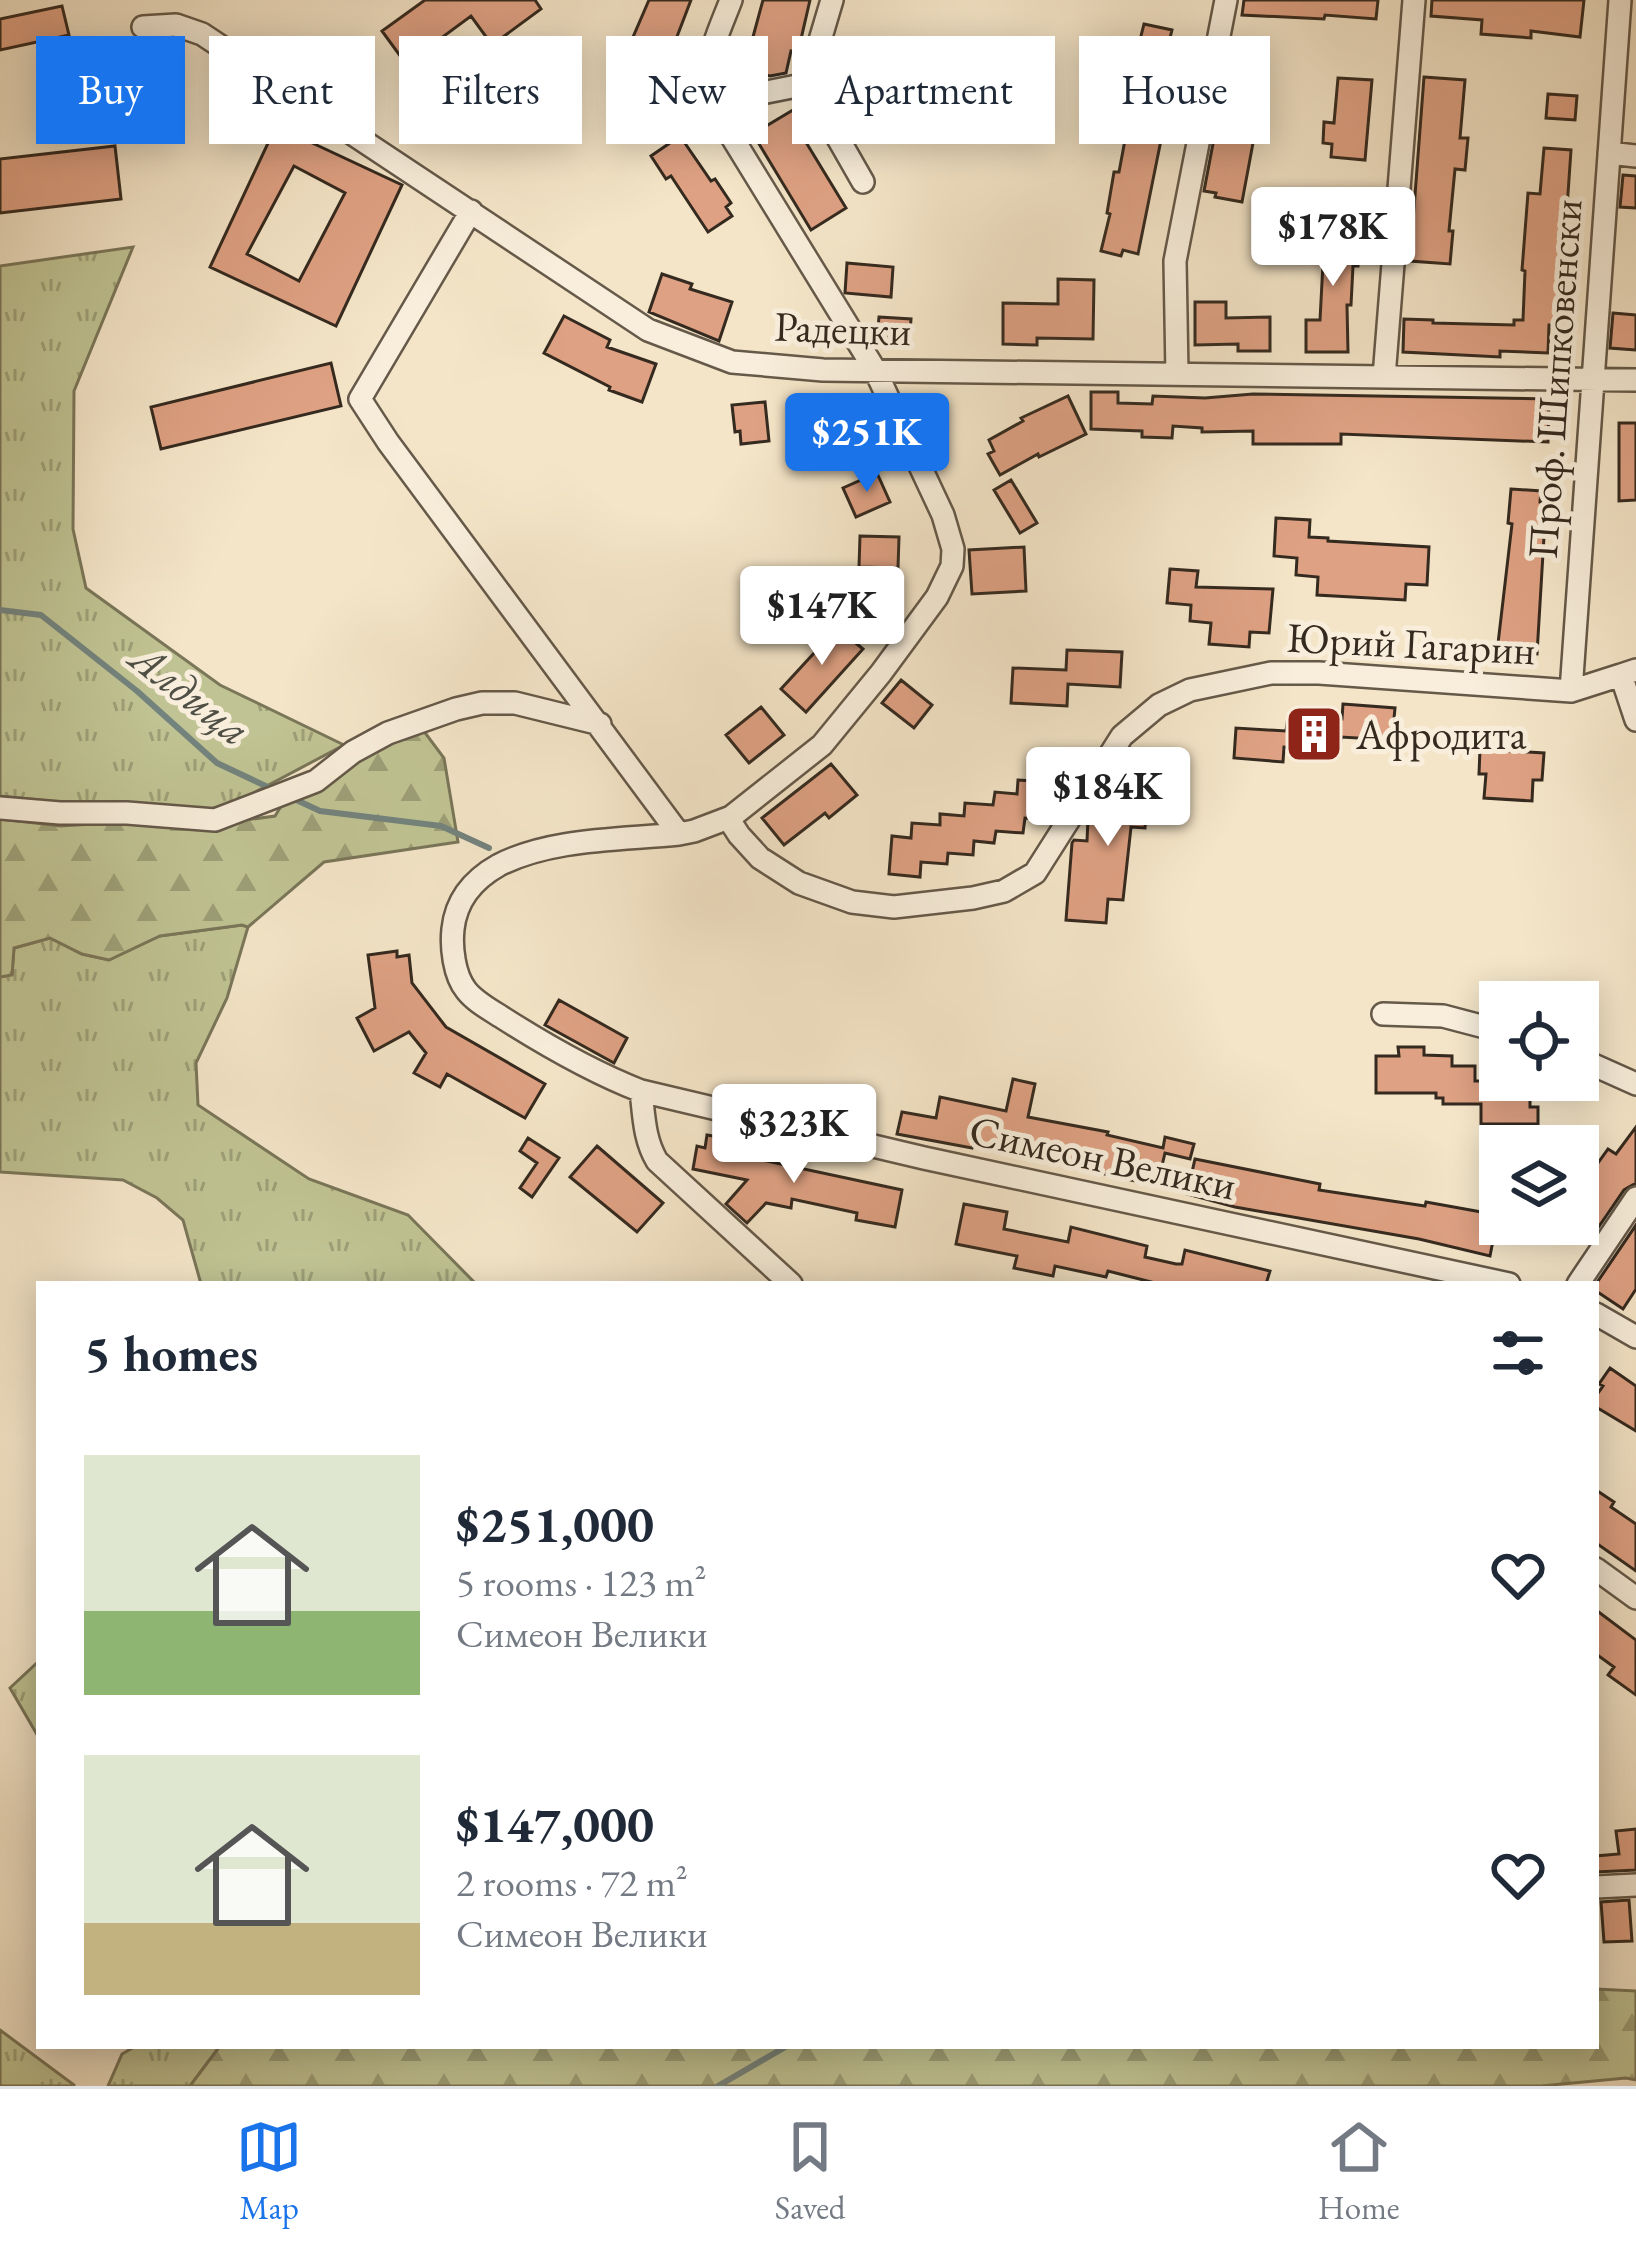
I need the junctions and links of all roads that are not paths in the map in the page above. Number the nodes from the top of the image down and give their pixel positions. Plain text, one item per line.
1 (731, 0) edge
2 (832, 0) edge
3 (1226, 0) edge
4 (1414, 0) edge
5 (1620, 0) edge
6 (143, 27) dead end
7 (717, 36) edge
8 (821, 36) edge
9 (735, 144) edge
10 (841, 144) edge
11 (1609, 153) junction
12 (1636, 156) edge
13 (862, 182) dead end
14 (471, 211) junction
15 (875, 370) junction
16 (1178, 374) junction
17 (1384, 377) junction
18 (1592, 380) junction
19 (1636, 380) edge
20 (1629, 672) edge
21 (1571, 691) junction
22 (1636, 720) edge
23 (600, 724) junction
24 (0, 808) edge
25 (728, 818) junction
26 (679, 834) junction
27 (1383, 1014) dead end
28 (1479, 1025) edge
29 (1599, 1067) edge
30 (1636, 1084) edge
31 (641, 1091) junction
32 (1636, 1198) edge
33 (788, 1281) edge
34 (1494, 1281) edge
35 (1580, 1281) edge
36 (1599, 1316) edge
37 (1636, 1337) edge
38 (1599, 1571) edge
39 (1636, 1598) edge
40 (1636, 1885) edge
41 (1599, 1887) edge

1 - 7 street
2 - 8 street
3 - 16 street
4 - 17 street
5 - 11 street, Проф. Шипковенски
6 - 14 street, Радецки
9 - 15 street, Симеон Велики
10 - 13 street
11 - 12 street
11 - 18 street, Проф. Шипковенски
14 - 15 street, Радецки
14 - 23 street
15 - 16 street, Радецки
15 - 25 street, Симеон Велики
16 - 17 street, Радецки
17 - 18 street, Радецки
18 - 19 street, Радецки
18 - 21 street, Проф. Шипковенски
20 - 21 street
20 - 22 street
21 - 25 street, Юрий Гагарин
23 - 24 street
23 - 26 street
25 - 26 street, Симеон Велики
26 - 31 street, Симеон Велики
27 - 28 street
29 - 30 street
31 - 33 street
31 - 34 street, Симеон Велики
32 - 35 street
36 - 37 street
38 - 39 street
40 - 41 street

